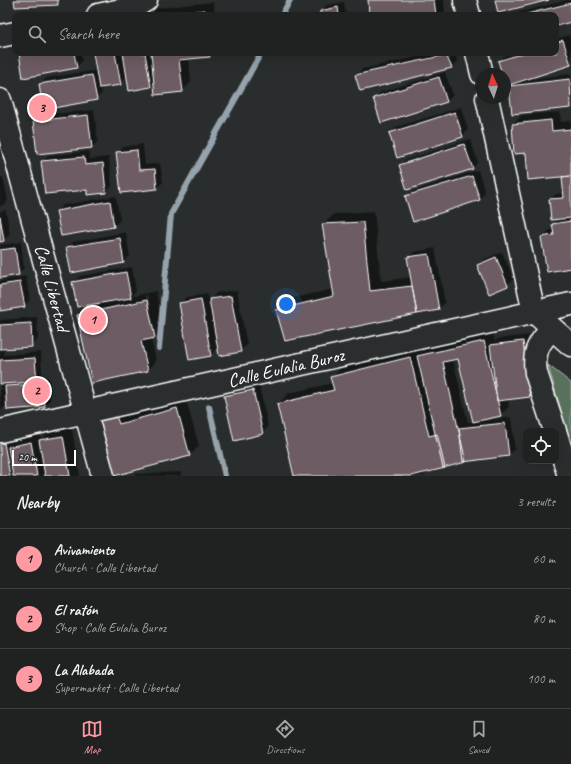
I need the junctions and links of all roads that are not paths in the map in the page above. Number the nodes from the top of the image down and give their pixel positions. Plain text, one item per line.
1 (146, 0) edge
2 (465, 0) edge
3 (112, 12) edge
4 (468, 12) edge
5 (12, 34) edge
6 (0, 36) edge
7 (478, 56) edge
8 (481, 68) edge
9 (0, 100) edge
10 (488, 104) edge
11 (571, 304) edge
12 (534, 312) junction
13 (552, 329) junction
14 (571, 345) edge
15 (86, 412) junction
16 (554, 428) edge
17 (0, 431) edge
18 (559, 443) edge
19 (103, 476) edge
20 (570, 476) edge

1 - 3 street
2 - 4 street
5 - 6 street
7 - 8 street
9 - 15 street, Calle Libertad
10 - 12 street
11 - 12 street, Calle Eulalia Buroz
12 - 13 street
12 - 15 street, Calle Eulalia Buroz
13 - 14 street
13 - 16 street
15 - 17 street, Calle Eulalia Buroz
15 - 19 street, Calle Libertad
18 - 20 street

